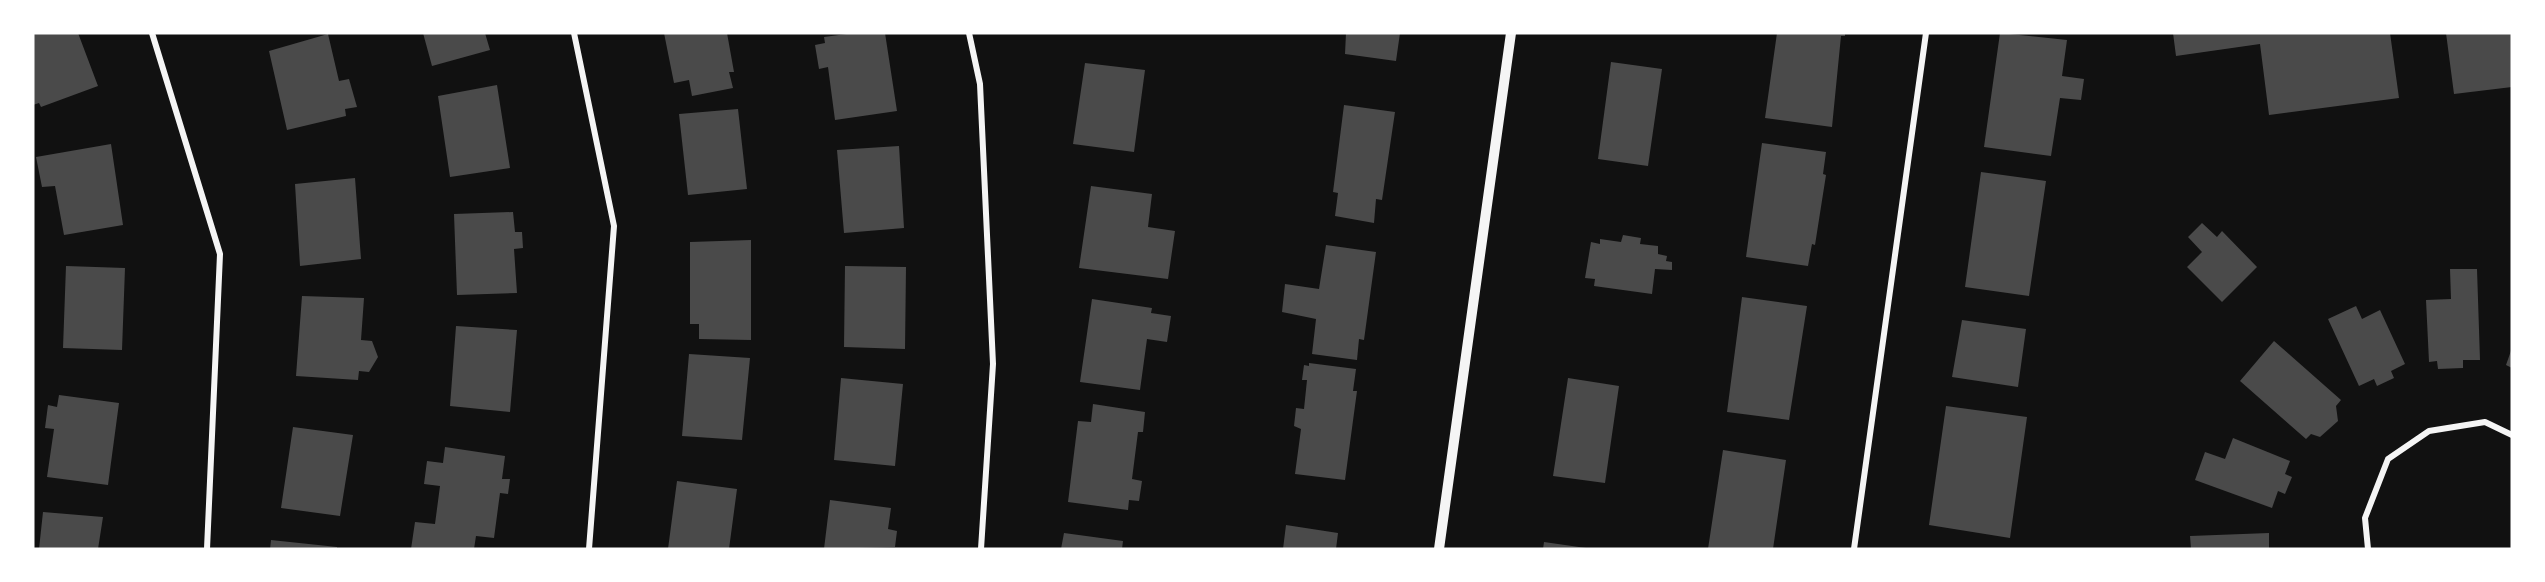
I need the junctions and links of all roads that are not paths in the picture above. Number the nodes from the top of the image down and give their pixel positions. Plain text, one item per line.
1 (152, 33) edge
2 (574, 33) edge
3 (969, 33) edge
4 (1511, 33) edge
5 (1926, 33) edge
6 (2512, 435) edge
7 (207, 549) edge
8 (589, 549) edge
9 (981, 549) edge
10 (1439, 549) edge
11 (1854, 549) edge
12 (2368, 549) edge

1 - 7 street
2 - 8 street
3 - 9 street
4 - 10 street
5 - 11 street
6 - 12 street

